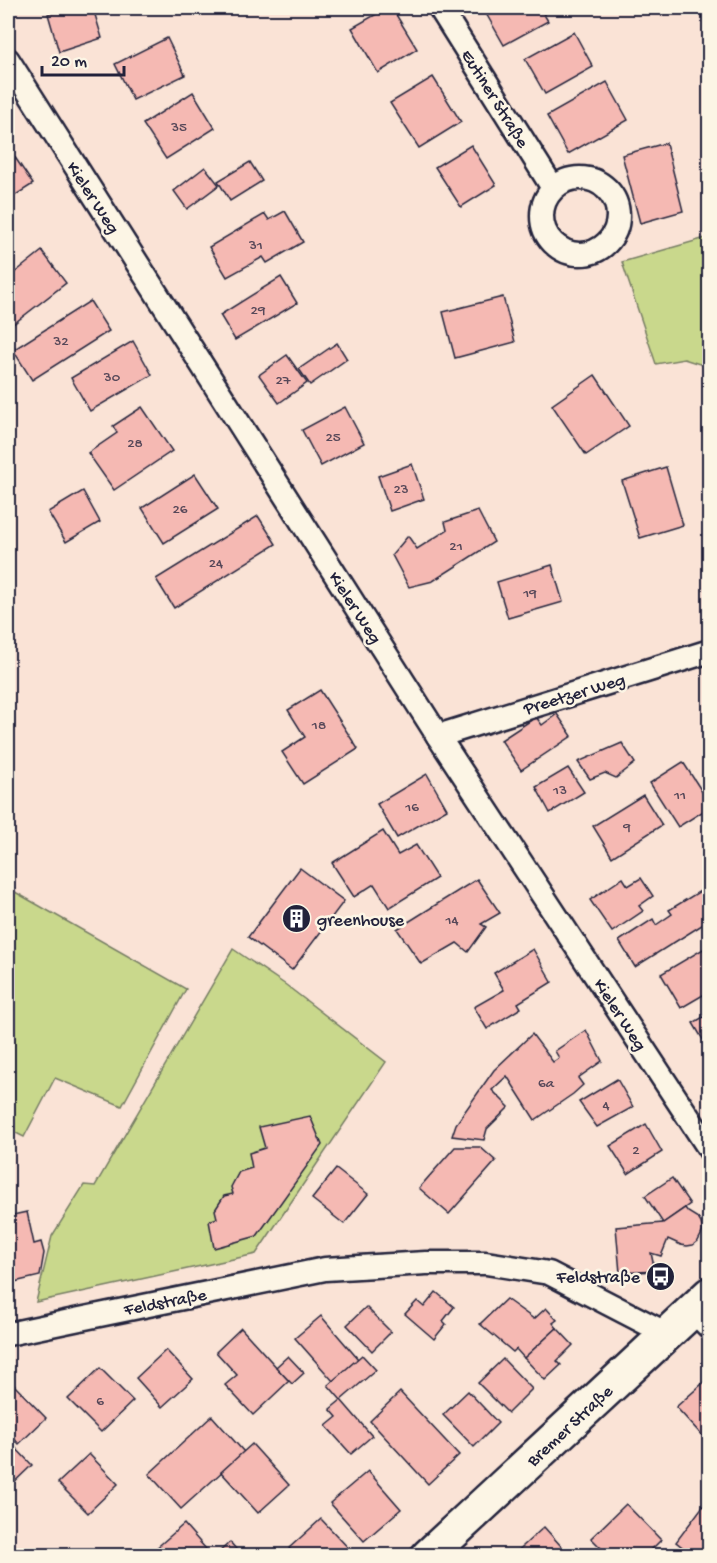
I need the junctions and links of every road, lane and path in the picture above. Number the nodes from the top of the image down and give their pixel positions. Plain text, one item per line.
1 (440, 8) edge
2 (8, 60) edge
3 (553, 188) dead end
4 (710, 651) edge
5 (438, 736) junction
6 (710, 1150) edge
7 (704, 1310) edge
8 (8, 1334) edge
9 (667, 1334) junction
10 (428, 1556) edge

1 - 3 street, Eutiner Straße
2 - 5 street, Kieler Weg
4 - 5 street, Preetzer Weg
5 - 6 street, Kieler Weg
7 - 9 main road, Bremer Straße
8 - 9 street, Feldstraße
9 - 10 main road, Bremer Straße

